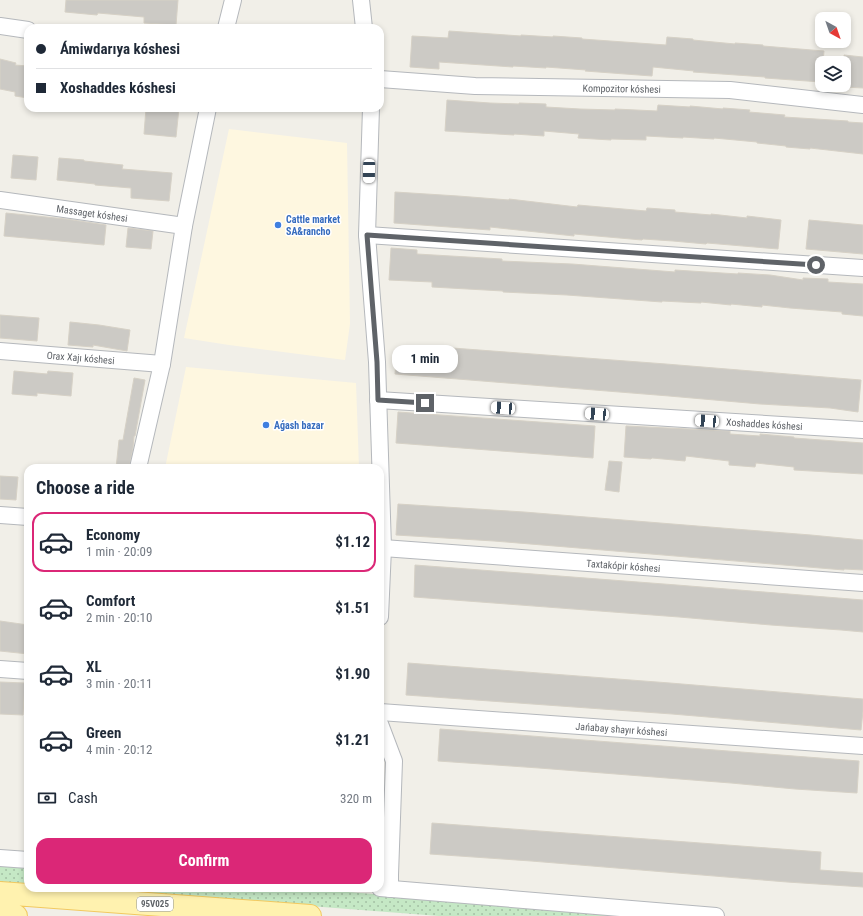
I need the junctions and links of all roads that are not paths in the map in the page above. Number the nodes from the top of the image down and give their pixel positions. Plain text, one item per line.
1 (234, 0) edge
2 (361, 0) edge
3 (227, 24) edge
4 (364, 24) edge
5 (0, 26) edge
6 (24, 29) edge
7 (384, 79) edge
8 (863, 105) edge
9 (207, 112) edge
10 (370, 112) edge
11 (0, 200) edge
12 (184, 226) junction
13 (367, 235) junction
14 (863, 268) edge
15 (0, 351) edge
16 (162, 364) junction
17 (378, 400) junction
18 (863, 430) edge
19 (139, 464) edge
20 (381, 464) edge
21 (0, 515) edge
22 (24, 517) edge
23 (384, 548) edge
24 (863, 583) edge
25 (0, 669) edge
26 (24, 671) edge
27 (384, 712) edge
28 (384, 735) edge
29 (863, 746) edge
30 (0, 858) edge
31 (24, 860) edge
32 (385, 888) edge
33 (0, 893) edge
34 (0, 915) edge
35 (16, 916) edge
36 (310, 916) edge
37 (716, 916) edge

1 - 3 street
2 - 4 street
5 - 6 street
7 - 8 street, Kompozitor kóshesi
9 - 12 street
10 - 13 street
11 - 12 street, Massaget kóshesi
12 - 16 street
13 - 14 street
13 - 17 street
15 - 16 street, Orax Xajı kóshesi
16 - 19 street
17 - 18 street, Xoshaddes kóshesi
17 - 20 street
21 - 22 street
23 - 24 street, Taxtakópir kóshesi
25 - 26 street
27 - 29 street, Jańabay shayır kóshesi
28 - 32 street
30 - 31 street
32 - 37 street
33 - 36 main road, 95V025
34 - 35 main road

